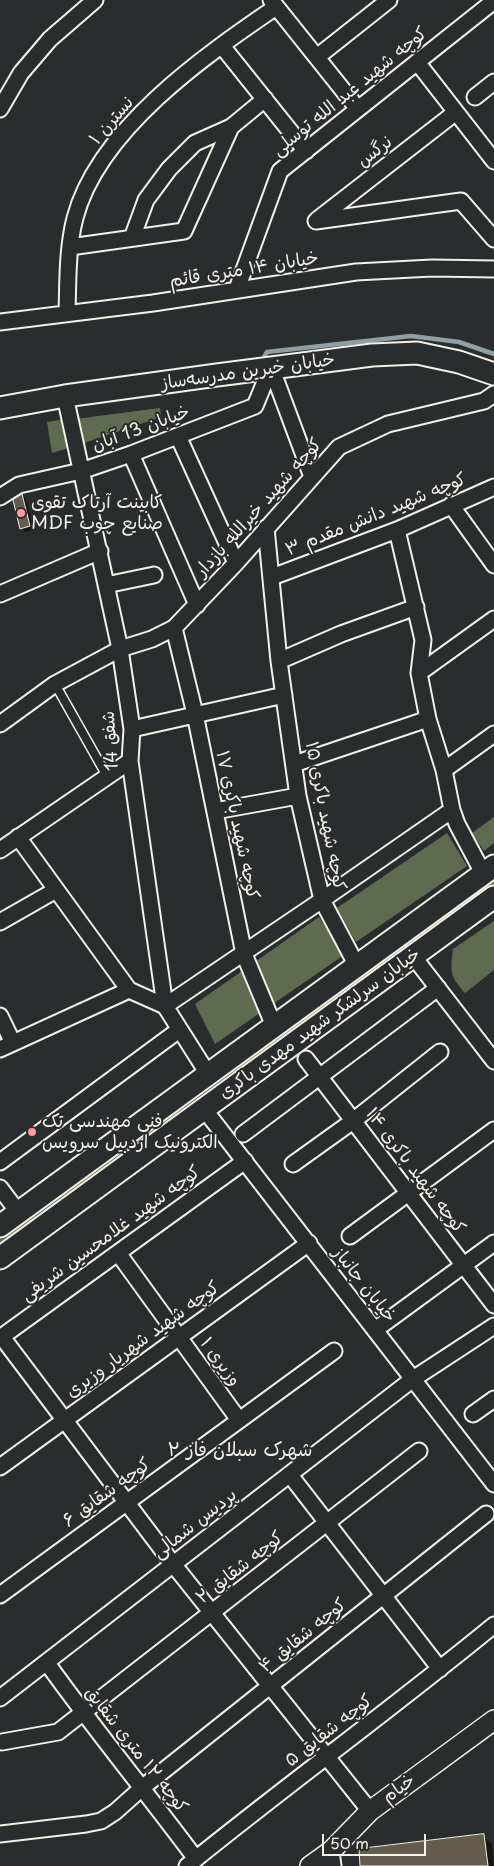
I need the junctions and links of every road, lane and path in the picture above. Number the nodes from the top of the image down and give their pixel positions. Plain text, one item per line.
1 (95, 0) edge
2 (385, 1) edge
3 (494, 1) edge
4 (273, 4) edge
5 (222, 46) junction
6 (317, 57) junction
7 (417, 62) junction
8 (494, 82) edge
9 (475, 97) dead end
10 (265, 99) junction
11 (0, 109) edge
12 (358, 109) junction
13 (456, 112) junction
14 (231, 127) junction
15 (306, 151) junction
16 (494, 161) edge
17 (132, 238) junction
18 (494, 240) edge
19 (70, 247) junction
20 (494, 270) edge
21 (237, 289) junction
22 (67, 313) junction
23 (0, 322) edge
24 (271, 367) junction
25 (494, 374) edge
26 (494, 394) edge
27 (64, 396) junction
28 (0, 408) edge
29 (178, 436) junction
30 (131, 454) junction
31 (81, 471) junction
32 (312, 477) junction
33 (494, 487) edge
34 (0, 497) edge
35 (451, 505) junction
36 (266, 528) junction
37 (397, 530) junction
38 (100, 551) junction
39 (236, 563) junction
40 (494, 565) edge
41 (154, 575) dead end
42 (272, 577) junction
43 (106, 585) junction
44 (0, 594) edge
45 (196, 605) junction
46 (416, 606) junction
47 (494, 619) edge
48 (174, 628) junction
49 (120, 649) junction
50 (279, 661) junction
51 (419, 673) junction
52 (55, 684) junction
53 (284, 696) junction
54 (195, 714) junction
55 (428, 719) junction
56 (0, 724) edge
57 (132, 729) junction
58 (494, 734) edge
59 (130, 760) junction
60 (294, 764) junction
61 (444, 770) junction
62 (107, 776) junction
63 (298, 796) junction
64 (452, 810) junction
65 (215, 811) junction
66 (18, 837) junction
67 (0, 850) edge
68 (489, 870) edge
69 (56, 890) junction
70 (494, 896) edge
71 (322, 900) junction
72 (0, 922) edge
73 (244, 954) junction
74 (413, 956) junction
75 (357, 966) junction
76 (438, 988) junction
77 (129, 990) junction
78 (165, 1006) junction
79 (0, 1016) edge
80 (274, 1026) junction
81 (179, 1030) junction
82 (6, 1046) edge
83 (440, 1052) dead end
84 (306, 1059) dead end
85 (494, 1061) edge
86 (208, 1074) junction
87 (320, 1077) junction
88 (204, 1109) junction
89 (353, 1121) junction
90 (494, 1130) edge
91 (243, 1134) dead end
92 (245, 1161) junction
93 (0, 1162) edge
94 (293, 1164) dead end
95 (0, 1188) edge
96 (409, 1193) junction
97 (18, 1212) junction
98 (0, 1226) edge
99 (350, 1236) dead end
100 (308, 1243) junction
101 (494, 1243) edge
102 (118, 1253) junction
103 (0, 1258) edge
104 (464, 1266) junction
105 (494, 1305) edge
106 (494, 1326) edge
107 (376, 1330) junction
108 (1, 1337) edge
109 (179, 1337) junction
110 (334, 1351) dead end
111 (414, 1380) junction
112 (494, 1399) edge
113 (473, 1414) dead end
114 (65, 1420) junction
115 (239, 1420) junction
116 (419, 1451) dead end
117 (0, 1467) edge
118 (290, 1475) junction
119 (494, 1484) edge
120 (127, 1502) junction
121 (486, 1514) dead end
122 (327, 1523) junction
123 (173, 1564) junction
124 (2, 1588) edge
125 (383, 1595) junction
126 (212, 1613) junction
127 (494, 1626) edge
128 (47, 1663) junction
129 (440, 1669) junction
130 (270, 1686) junction
131 (0, 1698) edge
132 (83, 1713) junction
133 (494, 1720) edge
134 (2, 1742) dead end
135 (326, 1756) junction
136 (143, 1787) junction
137 (370, 1811) junction
138 (0, 1834) edge
139 (332, 1859) edge
140 (192, 1862) edge
141 (310, 1866) edge

1 - 11 street
2 - 6 street
3 - 7 street, کوچه شهید عبد الله توسلی
4 - 5 street, نسترن ۱
4 - 6 street
5 - 10 street
5 - 19 street, نسترن ۱
6 - 12 street
7 - 12 street, کوچه شهید عبد الله توسلی
7 - 13 street
8 - 9 street
10 - 14 street
10 - 15 street
12 - 15 street, کوچه شهید عبد الله توسلی
13 - 16 street
13 - 18 street, نرگس
14 - 17 street
14 - 17 street
15 - 21 street, کوچه شهید عبد الله توسلی
17 - 19 street
19 - 22 street, نسترن ۱
20 - 21 street, خیابان ۱۴ متری قائم
21 - 22 street, خیابان ۱۴ متری قائم
22 - 23 street, خیابان ۱۴ متری قائم
24 - 25 main road, خیابان خیرین مدرسه‌ساز
24 - 27 main road, خیابان خیرین مدرسه‌ساز
24 - 29 street, خیابان 13 آبان
24 - 32 street
26 - 32 street, کوچه شهید خیرالله بازدار
27 - 28 main road, خیابان خیرین مدرسه‌ساز
27 - 31 street, شفق 14
29 - 30 street, خیابان 13 آبان
29 - 39 street
30 - 31 street, خیابان 13 آبان
30 - 45 street
31 - 34 street, خیابان 13 آبان
31 - 38 street, شفق 14
32 - 36 street, کوچه شهید خیرالله بازدار
33 - 35 street, کوچه شهید دانش مقدم ۳
35 - 37 street, کوچه شهید دانش مقدم ۳
35 - 40 street
36 - 39 street, کوچه شهید خیرالله بازدار
36 - 42 street, کوچه شهید باکری ۱۵
37 - 42 street, کوچه شهید دانش مقدم ۳
37 - 46 street
38 - 43 street, شفق 14
38 - 44 street
39 - 45 street, کوچه شهید خیرالله بازدار
41 - 43 street
42 - 50 street, کوچه شهید باکری ۱۵
43 - 49 street, شفق 14
45 - 48 street, کوچه شهید خیرالله بازدار
46 - 50 street
46 - 51 street
47 - 51 street
48 - 49 street, کوچه شهید خیرالله بازدار
48 - 54 street, کوچه شهید باکری ۱۷
49 - 52 street, کوچه شهید خیرالله بازدار
49 - 57 street, شفق 14
50 - 53 street, کوچه شهید باکری ۱۵
51 - 55 street
52 - 56 street, کوچه شهید خیرالله بازدار
52 - 62 lane
53 - 54 street
53 - 60 street, کوچه شهید باکری ۱۵
54 - 57 street
54 - 65 street, کوچه شهید باکری ۱۷
55 - 60 street
55 - 61 street
57 - 59 street, شفق 14
58 - 61 street
59 - 62 street
59 - 78 street, شفق 14
60 - 63 street, کوچه شهید باکری ۱۵
61 - 64 street
62 - 66 street
63 - 65 street
63 - 71 street, کوچه شهید باکری ۱۵
64 - 68 street
64 - 71 street
65 - 73 street, کوچه شهید باکری ۱۷
66 - 67 street
66 - 69 street
68 - 75 main road, خیابان سرلشکر شهید مهدی باکری
69 - 72 street
69 - 77 street
70 - 74 main road, خیابان سرلشکر شهید مهدی باکری
71 - 73 street
71 - 75 street, کوچه شهید باکری ۱۵
73 - 78 street
73 - 80 street, کوچه شهید باکری ۱۷
74 - 76 street
74 - 88 main road, خیابان سرلشکر شهید مهدی باکری
75 - 80 main road, خیابان سرلشکر شهید مهدی باکری
76 - 85 street
76 - 87 street
77 - 78 street
77 - 82 street
78 - 81 street, شفق 14
79 - 82 street
80 - 86 main road, خیابان سرلشکر شهید مهدی باکری
81 - 86 street, شفق 14
81 - 93 street
83 - 89 street
84 - 87 street, کوچه شهید باکری ۱۴
86 - 88 main road
86 - 97 main road, خیابان سرلشکر شهید مهدی باکری
87 - 89 street, کوچه شهید باکری ۱۴
87 - 91 street
88 - 92 street, خیابان جانباز
88 - 103 main road, خیابان سرلشکر شهید مهدی باکری
89 - 94 street
89 - 96 street, کوچه شهید باکری ۱۴
90 - 96 street
92 - 100 street, خیابان جانباز
92 - 102 street, کوچه شهید غلامحسین شریفی
95 - 97 street
96 - 99 street
96 - 104 street, کوچه شهید باکری ۱۴
97 - 98 main road, خیابان سرلشکر شهید مهدی باکری
100 - 107 street, خیابان جانباز
100 - 109 street, کوچه شهید شهریار وزیری
101 - 104 street
102 - 108 street, کوچه شهید غلامحسین شریفی
102 - 109 street, وزیری ۱
104 - 105 street, کوچه شهید باکری ۱۴
104 - 107 street
106 - 111 street, پردیس شمالی
107 - 111 street, خیابان جانباز
108 - 114 street
109 - 114 street, کوچه شهید شهریار وزیری
109 - 115 street, وزیری ۱
110 - 115 street, کوچه شقایق ۶
111 - 118 street, پردیس شمالی
111 - 119 street, خیابان جانباز
112 - 113 street
114 - 117 street, کوچه شهید شهریار وزیری
114 - 120 street
115 - 120 street, کوچه شقایق ۶
116 - 122 street, کوچه شقایق ۲
118 - 122 street
118 - 123 street, پردیس شمالی
120 - 123 street
120 - 124 street, کوچه شقایق ۶
121 - 125 street, کوچه شقایق ۴
122 - 125 street
122 - 126 street, کوچه شقایق ۲
123 - 126 street
123 - 128 street, پردیس شمالی
125 - 129 street
125 - 130 street, کوچه شقایق ۴
126 - 130 street
126 - 132 street, کوچه شقایق ۲
127 - 129 street, کوچه شقایق ۵
128 - 131 street, پردیس شمالی
128 - 132 street, کوچه ۱۲ متری شقایق
129 - 135 street, کوچه شقایق ۵
130 - 135 street
130 - 136 street, کوچه شقایق ۴
132 - 134 street, کوچه شقایق ۲
132 - 136 street, کوچه ۱۲ متری شقایق
133 - 137 street, خیام
135 - 137 street
135 - 140 street, کوچه شقایق ۵
136 - 138 street, کوچه شقایق ۴
136 - 140 street, کوچه ۱۲ متری شقایق
137 - 139 street, خیام
139 - 141 street, خیام

